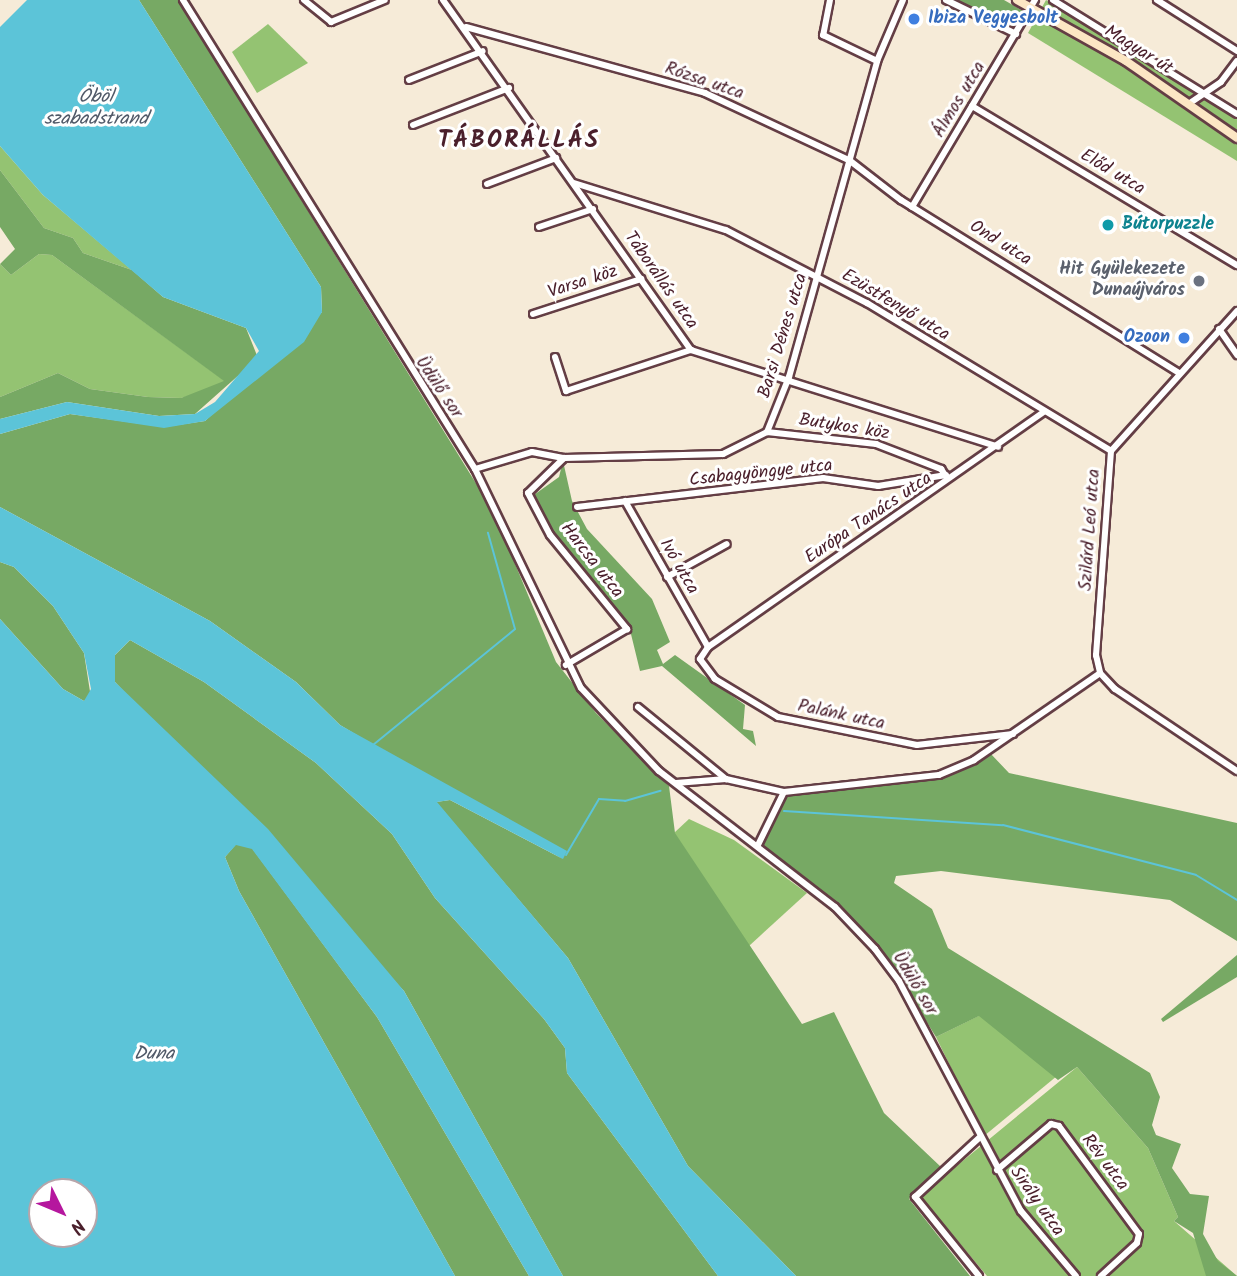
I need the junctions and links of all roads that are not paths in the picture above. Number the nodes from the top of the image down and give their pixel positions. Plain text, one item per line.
1 (183, 0) edge
2 (304, 0) edge
3 (385, 0) edge
4 (443, 0) edge
5 (830, 0) edge
6 (903, 0) edge
7 (946, 0) edge
8 (1017, 0) edge
9 (1053, 0) edge
10 (1157, 0) edge
11 (1167, 2) edge
12 (1033, 4) edge
13 (466, 27) junction
14 (1016, 34) junction
15 (483, 51) junction
16 (1237, 51) edge
17 (877, 61) junction
18 (1237, 61) edge
19 (408, 80) dead end
20 (509, 88) junction
21 (1206, 90) junction
22 (1190, 103) junction
23 (972, 106) junction
24 (1237, 114) edge
25 (413, 125) dead end
26 (1237, 138) edge
27 (556, 158) junction
28 (849, 160) junction
29 (573, 183) junction
30 (487, 184) dead end
31 (912, 207) junction
32 (593, 209) junction
33 (539, 227) dead end
34 (1237, 265) edge
35 (816, 276) junction
36 (641, 279) junction
37 (1237, 311) edge
38 (533, 314) dead end
39 (1219, 329) junction
40 (691, 350) junction
41 (1237, 355) edge
42 (555, 357) dead end
43 (1179, 373) junction
44 (789, 377) junction
45 (1044, 412) junction
46 (767, 432) junction
47 (998, 447) junction
48 (1111, 451) junction
49 (564, 458) junction
50 (475, 469) junction
51 (947, 478) junction
52 (625, 501) junction
53 (578, 507) dead end
54 (727, 544) dead end
55 (667, 577) junction
56 (708, 647) junction
57 (566, 665) junction
58 (1100, 673) junction
59 (638, 707) dead end
60 (1013, 734) junction
61 (1237, 771) edge
62 (726, 779) junction
63 (676, 783) junction
64 (784, 792) junction
65 (758, 845) junction
66 (979, 1138) junction
67 (997, 1170) junction
68 (979, 1276) edge
69 (1076, 1276) edge
70 (1101, 1276) edge

1 - 50 street, Üdülő sor
2 - 3 street
4 - 13 street, Táborállás utca
5 - 17 street
6 - 17 street, Barsi Dénes utca
7 - 14 street
8 - 12 street, Magyar út
9 - 21 street
10 - 11 street
11 - 16 street
12 - 14 street, Álmos utca
12 - 22 street, Magyar út
13 - 15 street, Táborállás utca
13 - 28 street, Rózsa utca
14 - 23 street, Álmos utca
15 - 19 street
15 - 20 street, Táborállás utca
17 - 28 street, Barsi Dénes utca
18 - 21 street
20 - 25 street
20 - 27 street, Táborállás utca
21 - 22 street
21 - 24 street
22 - 26 street, Magyar út
23 - 31 street, Álmos utca
23 - 34 street, Előd utca
27 - 29 street, Táborállás utca
27 - 30 street
28 - 31 street, Rózsa utca
28 - 35 street, Barsi Dénes utca
29 - 32 street, Táborállás utca
29 - 35 street, Ezüstfenyő utca
31 - 43 street, Ond utca
32 - 33 street
32 - 36 street, Táborállás utca
35 - 44 street, Barsi Dénes utca
35 - 45 street, Ezüstfenyő utca
36 - 38 street, Varsa köz
36 - 40 street, Táborállás utca
37 - 39 street, Szilárd Leó utca
39 - 41 street
39 - 43 street, Szilárd Leó utca
40 - 42 street
40 - 44 street, Táborállás utca
43 - 48 street, Szilárd Leó utca
44 - 46 street, Barsi Dénes utca
44 - 47 street, Táborállás utca
45 - 47 street, Európa Tanács utca
45 - 48 street, Ezüstfenyő utca
46 - 49 street
46 - 51 street, Butykos köz
47 - 51 street, Európa Tanács utca
48 - 58 street, Szilárd Leó utca
49 - 50 street
49 - 57 street, Harcsa utca
50 - 57 street, Üdülő sor
51 - 52 street, Csabagyöngye utca
51 - 56 street, Európa Tanács utca
52 - 53 street, Csabagyöngye utca
52 - 55 street, Ivó utca
54 - 55 street
55 - 56 street, Ivó utca
56 - 60 street, Palánk utca
57 - 63 street, Üdülő sor
58 - 60 street
58 - 61 street
59 - 62 street
60 - 64 street
62 - 63 street
62 - 64 street
63 - 65 street, Üdülő sor
64 - 65 street
65 - 66 street, Üdülő sor
66 - 67 street, Sirály utca
66 - 68 street
67 - 69 street, Sirály utca
67 - 70 street, Rév utca

